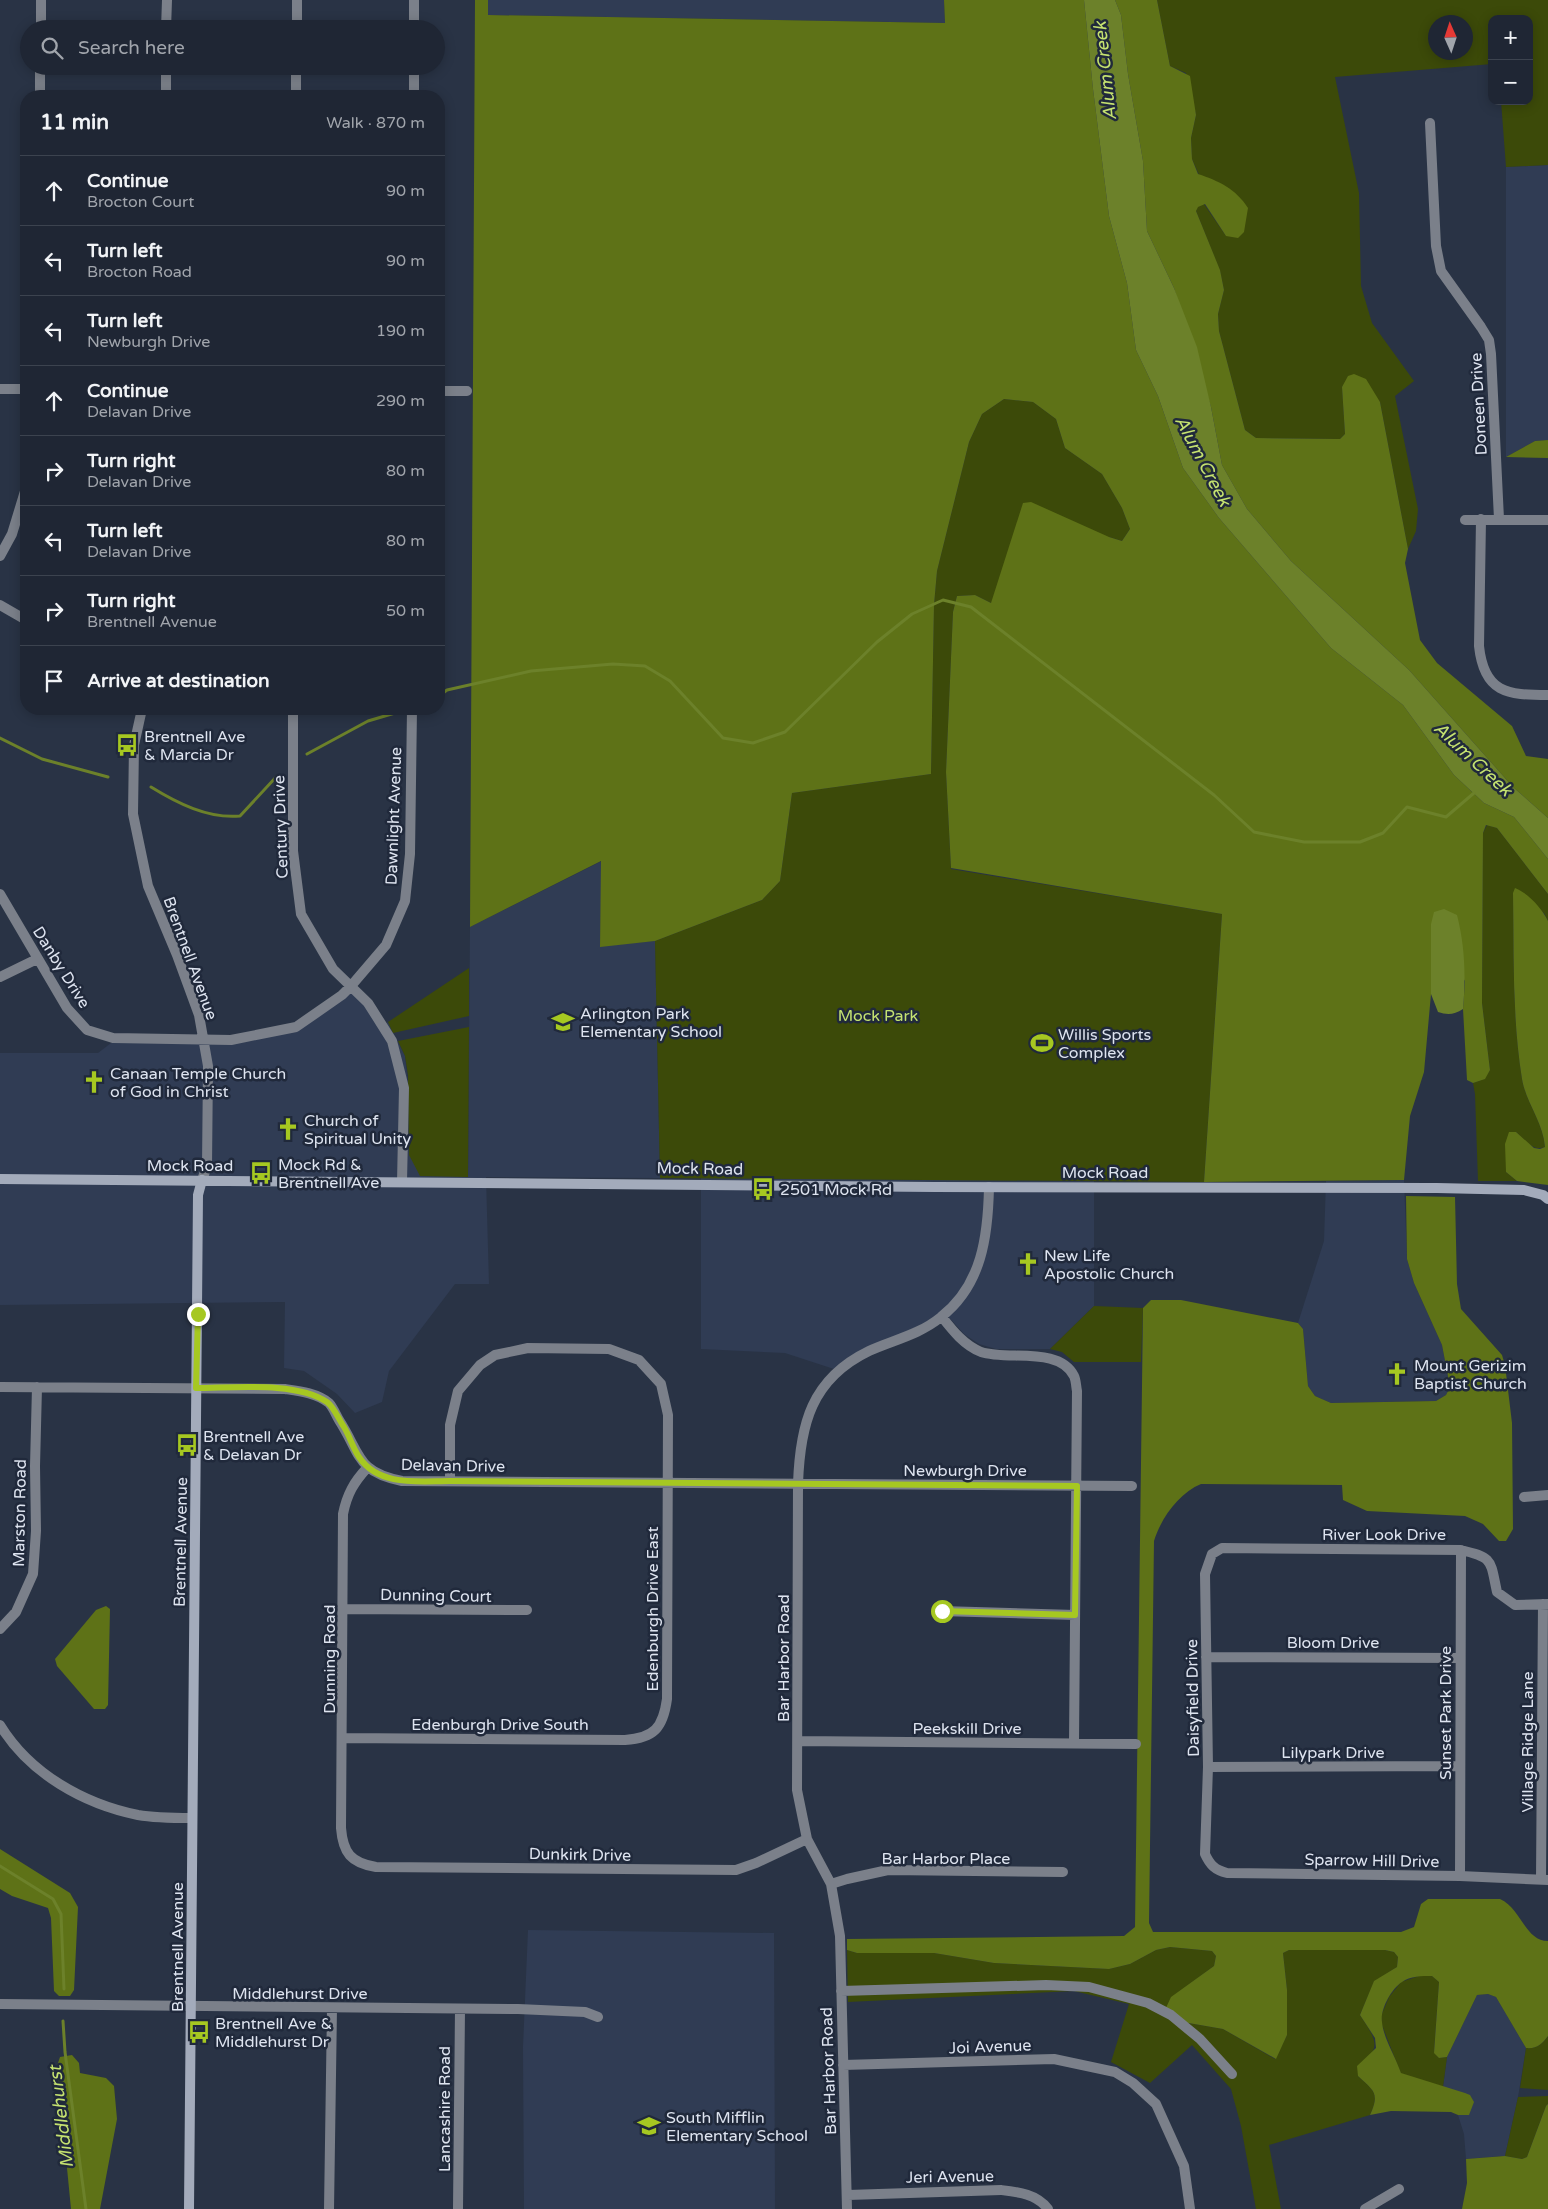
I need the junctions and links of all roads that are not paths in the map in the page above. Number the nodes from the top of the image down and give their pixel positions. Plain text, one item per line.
1 (41, 0) edge
2 (167, 0) edge
3 (297, 0) edge
4 (414, 0) edge
5 (40, 20) edge
6 (166, 20) edge
7 (297, 20) edge
8 (414, 20) edge
9 (40, 75) edge
10 (166, 75) edge
11 (296, 75) edge
12 (414, 75) edge
13 (40, 90) edge
14 (166, 90) edge
15 (296, 90) edge
16 (414, 90) edge
17 (1430, 123) dead end
18 (0, 389) edge
19 (20, 389) edge
20 (445, 391) edge
21 (467, 391) dead end
22 (20, 508) edge
23 (1481, 519) junction
24 (1499, 519) junction
25 (1465, 520) dead end
26 (1548, 520) edge
27 (0, 556) edge
28 (0, 605) edge
29 (20, 617) edge
30 (1548, 695) edge
31 (141, 715) edge
32 (293, 715) edge
33 (412, 715) edge
34 (0, 894) edge
35 (37, 959) junction
36 (0, 977) edge
37 (351, 986) junction
38 (203, 1041) junction
39 (0, 1179) edge
40 (202, 1180) junction
41 (402, 1182) junction
42 (989, 1187) junction
43 (1548, 1199) edge
44 (942, 1317) junction
45 (0, 1387) edge
46 (37, 1387) junction
47 (196, 1388) junction
48 (367, 1468) junction
49 (450, 1481) junction
50 (668, 1483) junction
51 (798, 1484) junction
52 (1077, 1486) junction
53 (1132, 1486) dead end
54 (1548, 1495) edge
55 (1524, 1497) dead end
56 (1222, 1548) joint
57 (1461, 1550) junction
58 (1546, 1604) edge
59 (344, 1609) junction
60 (527, 1610) dead end
61 (942, 1611) dead end
62 (1075, 1615) junction
63 (0, 1629) edge
64 (1206, 1657) junction
65 (1460, 1658) junction
66 (0, 1725) edge
67 (654, 1732) joint
68 (343, 1738) junction
69 (798, 1741) junction
70 (1074, 1743) junction
71 (1136, 1744) dead end
72 (1459, 1766) junction
73 (1208, 1767) junction
74 (192, 1818) junction
75 (807, 1840) junction
76 (1206, 1854) joint
77 (349, 1856) joint
78 (1063, 1872) dead end
79 (1460, 1876) junction
80 (1544, 1880) edge
81 (831, 1884) junction
82 (841, 1991) junction
83 (0, 2004) edge
84 (191, 2007) junction
85 (332, 2008) junction
86 (460, 2009) junction
87 (598, 2017) dead end
88 (842, 2065) junction
89 (1232, 2074) dead end
90 (1399, 2189) dead end
91 (848, 2195) junction
92 (189, 2209) edge
93 (330, 2209) edge
94 (458, 2209) edge
95 (847, 2209) edge
96 (1048, 2209) edge
97 (1190, 2209) edge
98 (1365, 2209) edge

1 - 5 street
2 - 6 street
3 - 7 street
4 - 8 street
9 - 13 street
10 - 14 street
11 - 15 street
12 - 16 street
17 - 24 street, Doneen Drive
18 - 19 street
20 - 21 street
22 - 27 street
23 - 24 street
23 - 25 street
23 - 30 street
24 - 26 street
28 - 29 street
31 - 38 street, Brentnell Avenue
32 - 37 street, Century Drive
33 - 37 street, Dawnlight Avenue
34 - 35 street, Danby Drive
35 - 36 street
35 - 38 street, Danby Drive
37 - 38 street, Dawnlight Avenue
37 - 41 street, Century Drive
38 - 40 street, Brentnell Avenue
39 - 40 main road, Mock Road
40 - 41 main road, Mock Road
40 - 47 main road, Brentnell Avenue
41 - 42 main road, Mock Road
42 - 43 main road, Mock Road
42 - 44 street, Bar Harbor Road
44 - 51 street, Bar Harbor Road
44 - 52 street
45 - 46 street
46 - 47 street
46 - 63 street, Marston Road
47 - 48 street
47 - 74 main road, Brentnell Avenue
48 - 49 street, Delavan Drive
48 - 59 street, Dunning Road
49 - 50 street, Delavan Drive
49 - 50 street, Edenburgh Drive East
50 - 51 street, Delavan Drive
50 - 67 street, Edenburgh Drive East
51 - 52 street, Newburgh Drive
51 - 69 street, Bar Harbor Road
52 - 53 street, Newburgh Drive
52 - 62 street
54 - 55 street
56 - 57 street, River Look Drive
56 - 64 street, Daisyfield Drive
57 - 58 street, River Look Drive
57 - 65 street, Sunset Park Drive
58 - 80 street, Village Ridge Lane
59 - 60 street, Dunning Court
59 - 68 street, Dunning Road
61 - 62 street
62 - 70 street
64 - 65 street, Bloom Drive
64 - 73 street, Daisyfield Drive
65 - 72 street, Sunset Park Drive
66 - 74 street
67 - 68 street, Edenburgh Drive South
68 - 77 street, Dunning Road
69 - 70 street, Peekskill Drive
69 - 75 street, Bar Harbor Road
70 - 71 street, Peekskill Drive
72 - 73 street, Lilypark Drive
72 - 79 street, Sunset Park Drive
73 - 76 street, Daisyfield Drive
74 - 84 main road, Brentnell Avenue
75 - 77 street, Dunkirk Drive
75 - 81 street, Bar Harbor Road
76 - 79 street, Sparrow Hill Drive
78 - 81 street, Bar Harbor Place
79 - 80 street, Sparrow Hill Drive
81 - 82 street, Bar Harbor Road
82 - 88 street, Bar Harbor Road
82 - 89 street
83 - 84 street, Middlehurst Drive
84 - 85 street, Middlehurst Drive
84 - 92 main road, Brentnell Avenue
85 - 86 street, Middlehurst Drive
85 - 93 street
86 - 87 street, Middlehurst Drive
86 - 94 street, Lancashire Road
88 - 91 street, Bar Harbor Road
88 - 97 street, Joi Avenue
90 - 98 street
91 - 95 street, Bar Harbor Road
91 - 96 street, Jeri Avenue

